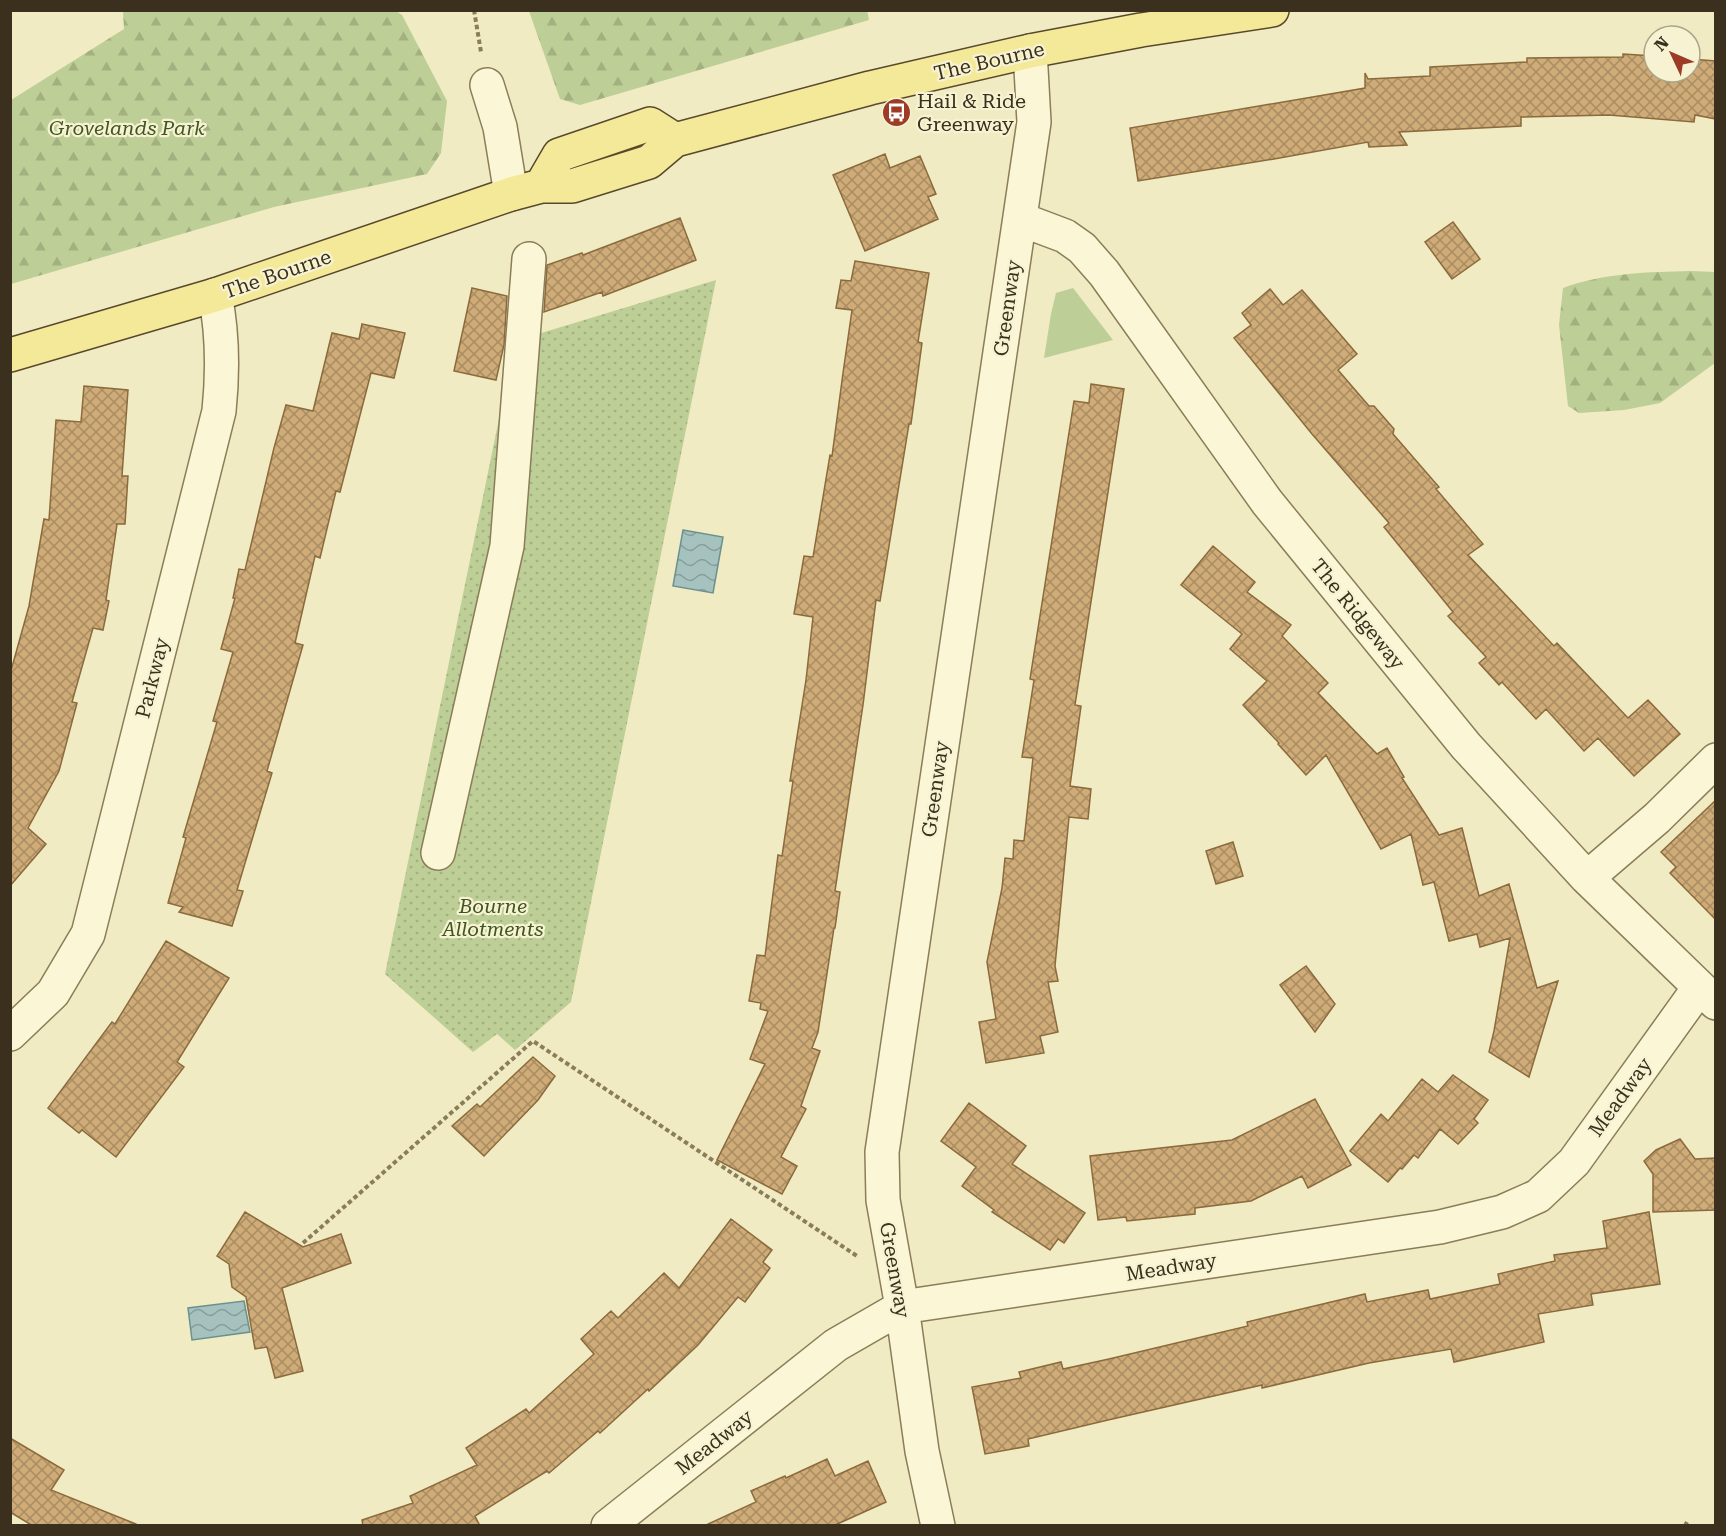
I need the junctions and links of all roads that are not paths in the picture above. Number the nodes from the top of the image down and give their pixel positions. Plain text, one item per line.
1 (1272, 10) edge
2 (1030, 51) junction
3 (487, 85) dead end
4 (526, 190) junction
5 (1020, 219) junction
6 (529, 259) dead end
7 (215, 295) junction
8 (10, 355) edge
9 (1716, 760) edge
10 (438, 853) dead end
11 (1587, 878) junction
12 (1708, 995) edge
13 (10, 1034) edge
14 (900, 1295) junction
15 (608, 1526) edge
16 (938, 1526) edge

1 - 2 main road, The Bourne
2 - 4 main road, The Bourne
2 - 5 street, Greenway
3 - 4 street
4 - 7 main road, The Bourne
5 - 11 street, The Ridgeway
5 - 14 street, Greenway
6 - 10 street
7 - 8 main road, The Bourne
7 - 13 street, Parkway
9 - 11 street
11 - 12 street, The Ridgeway
12 - 14 street, Meadway
14 - 15 street, Meadway
14 - 16 street, Greenway

